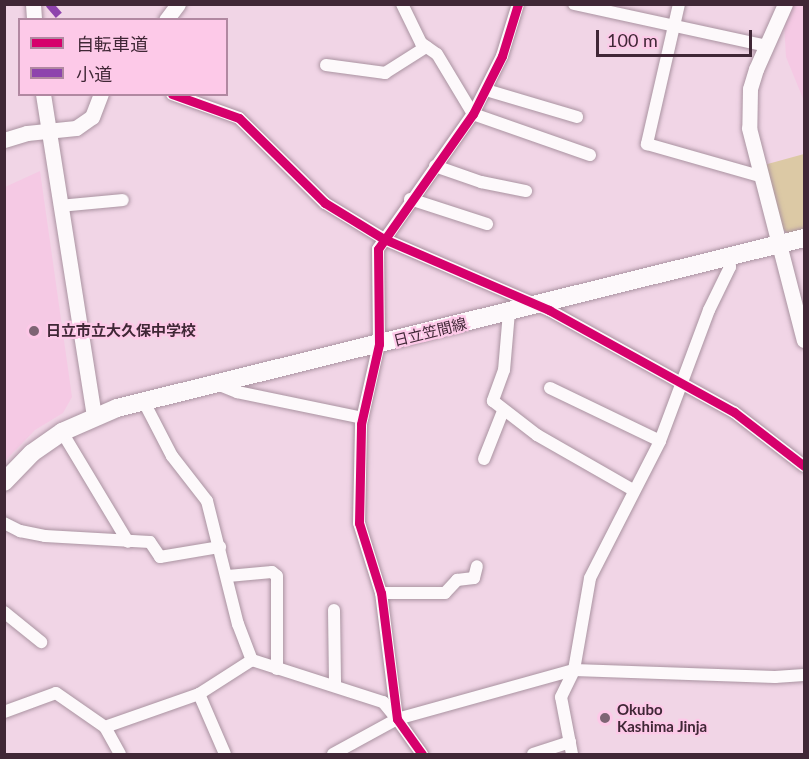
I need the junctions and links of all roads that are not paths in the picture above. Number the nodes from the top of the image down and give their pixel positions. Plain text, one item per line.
1 (178, 4) edge
2 (402, 4) edge
3 (518, 4) edge
4 (574, 4) edge
5 (679, 4) edge
6 (785, 4) edge
7 (168, 18) edge
8 (672, 28) junction
9 (426, 46) junction
10 (766, 46) junction
11 (326, 65) dead end
12 (486, 90) junction
13 (43, 96) edge
14 (100, 96) edge
15 (178, 96) edge
16 (473, 114) junction
17 (577, 117) dead end
18 (49, 132) junction
19 (4, 140) edge
20 (590, 155) dead end
21 (435, 166) junction
22 (759, 176) junction
23 (526, 190) dead end
24 (123, 200) dead end
25 (410, 200) junction
26 (60, 206) junction
27 (487, 224) dead end
28 (804, 238) edge
29 (384, 239) junction
30 (779, 245) junction
31 (729, 258) junction
32 (537, 305) junction
33 (509, 312) junction
34 (804, 338) edge
35 (379, 344) junction
36 (215, 383) junction
37 (684, 384) junction
38 (550, 388) dead end
39 (144, 402) junction
40 (502, 411) junction
41 (94, 417) junction
42 (362, 418) junction
43 (62, 432) junction
44 (660, 441) junction
45 (484, 459) dead end
46 (804, 466) edge
47 (4, 482) edge
48 (633, 490) junction
49 (4, 524) edge
50 (128, 542) junction
51 (220, 547) junction
52 (477, 566) dead end
53 (228, 576) junction
54 (381, 592) junction
55 (334, 610) dead end
56 (4, 612) edge
57 (40, 642) dead end
58 (252, 660) junction
59 (277, 669) junction
60 (574, 670) junction
61 (804, 675) edge
62 (335, 686) junction
63 (200, 694) junction
64 (4, 712) edge
65 (397, 718) junction
66 (105, 727) junction
67 (565, 727) junction
68 (570, 742) junction
69 (556, 747) junction
70 (120, 754) edge
71 (225, 754) edge
72 (333, 754) edge
73 (422, 754) edge
74 (533, 754) edge
75 (573, 754) edge

1 - 7 street
2 - 9 street
3 - 12 street
4 - 8 street
5 - 8 street
6 - 10 street
8 - 10 street
8 - 22 street
9 - 11 street
9 - 16 street
10 - 22 street
12 - 16 street
12 - 17 street
13 - 18 street
14 - 18 street
15 - 29 street
16 - 20 street
16 - 21 street
18 - 19 street
18 - 26 street
21 - 23 street
21 - 25 street
22 - 30 street
24 - 26 street
25 - 27 street
25 - 29 street
26 - 41 street
28 - 30 main road, 日立笠間線
29 - 32 street
29 - 35 street
30 - 31 main road, 日立笠間線
30 - 34 street
31 - 32 main road, 日立笠間線
31 - 37 street
32 - 33 main road, 日立笠間線
32 - 37 street
33 - 35 main road, 日立笠間線
33 - 40 street
35 - 36 main road, 日立笠間線
35 - 42 street
36 - 39 main road, 日立笠間線
36 - 42 street
37 - 44 street
37 - 46 street
38 - 44 street
39 - 41 main road, 日立笠間線
39 - 51 street
40 - 45 street
40 - 48 street
41 - 43 main road, 日立笠間線
42 - 54 street
43 - 47 main road, 日立笠間線
43 - 50 street
44 - 48 street
48 - 60 street
49 - 50 street
50 - 51 street
51 - 53 street
52 - 54 street
53 - 58 street
53 - 59 street
54 - 65 street
55 - 62 street
56 - 57 street
58 - 59 street
58 - 63 street
59 - 62 street
60 - 61 street
60 - 65 street
60 - 67 street
62 - 65 street
63 - 66 street
63 - 71 street
64 - 66 street
65 - 72 street
65 - 73 street
66 - 70 street
67 - 68 street
67 - 69 street
68 - 69 street
68 - 75 street
69 - 74 street

